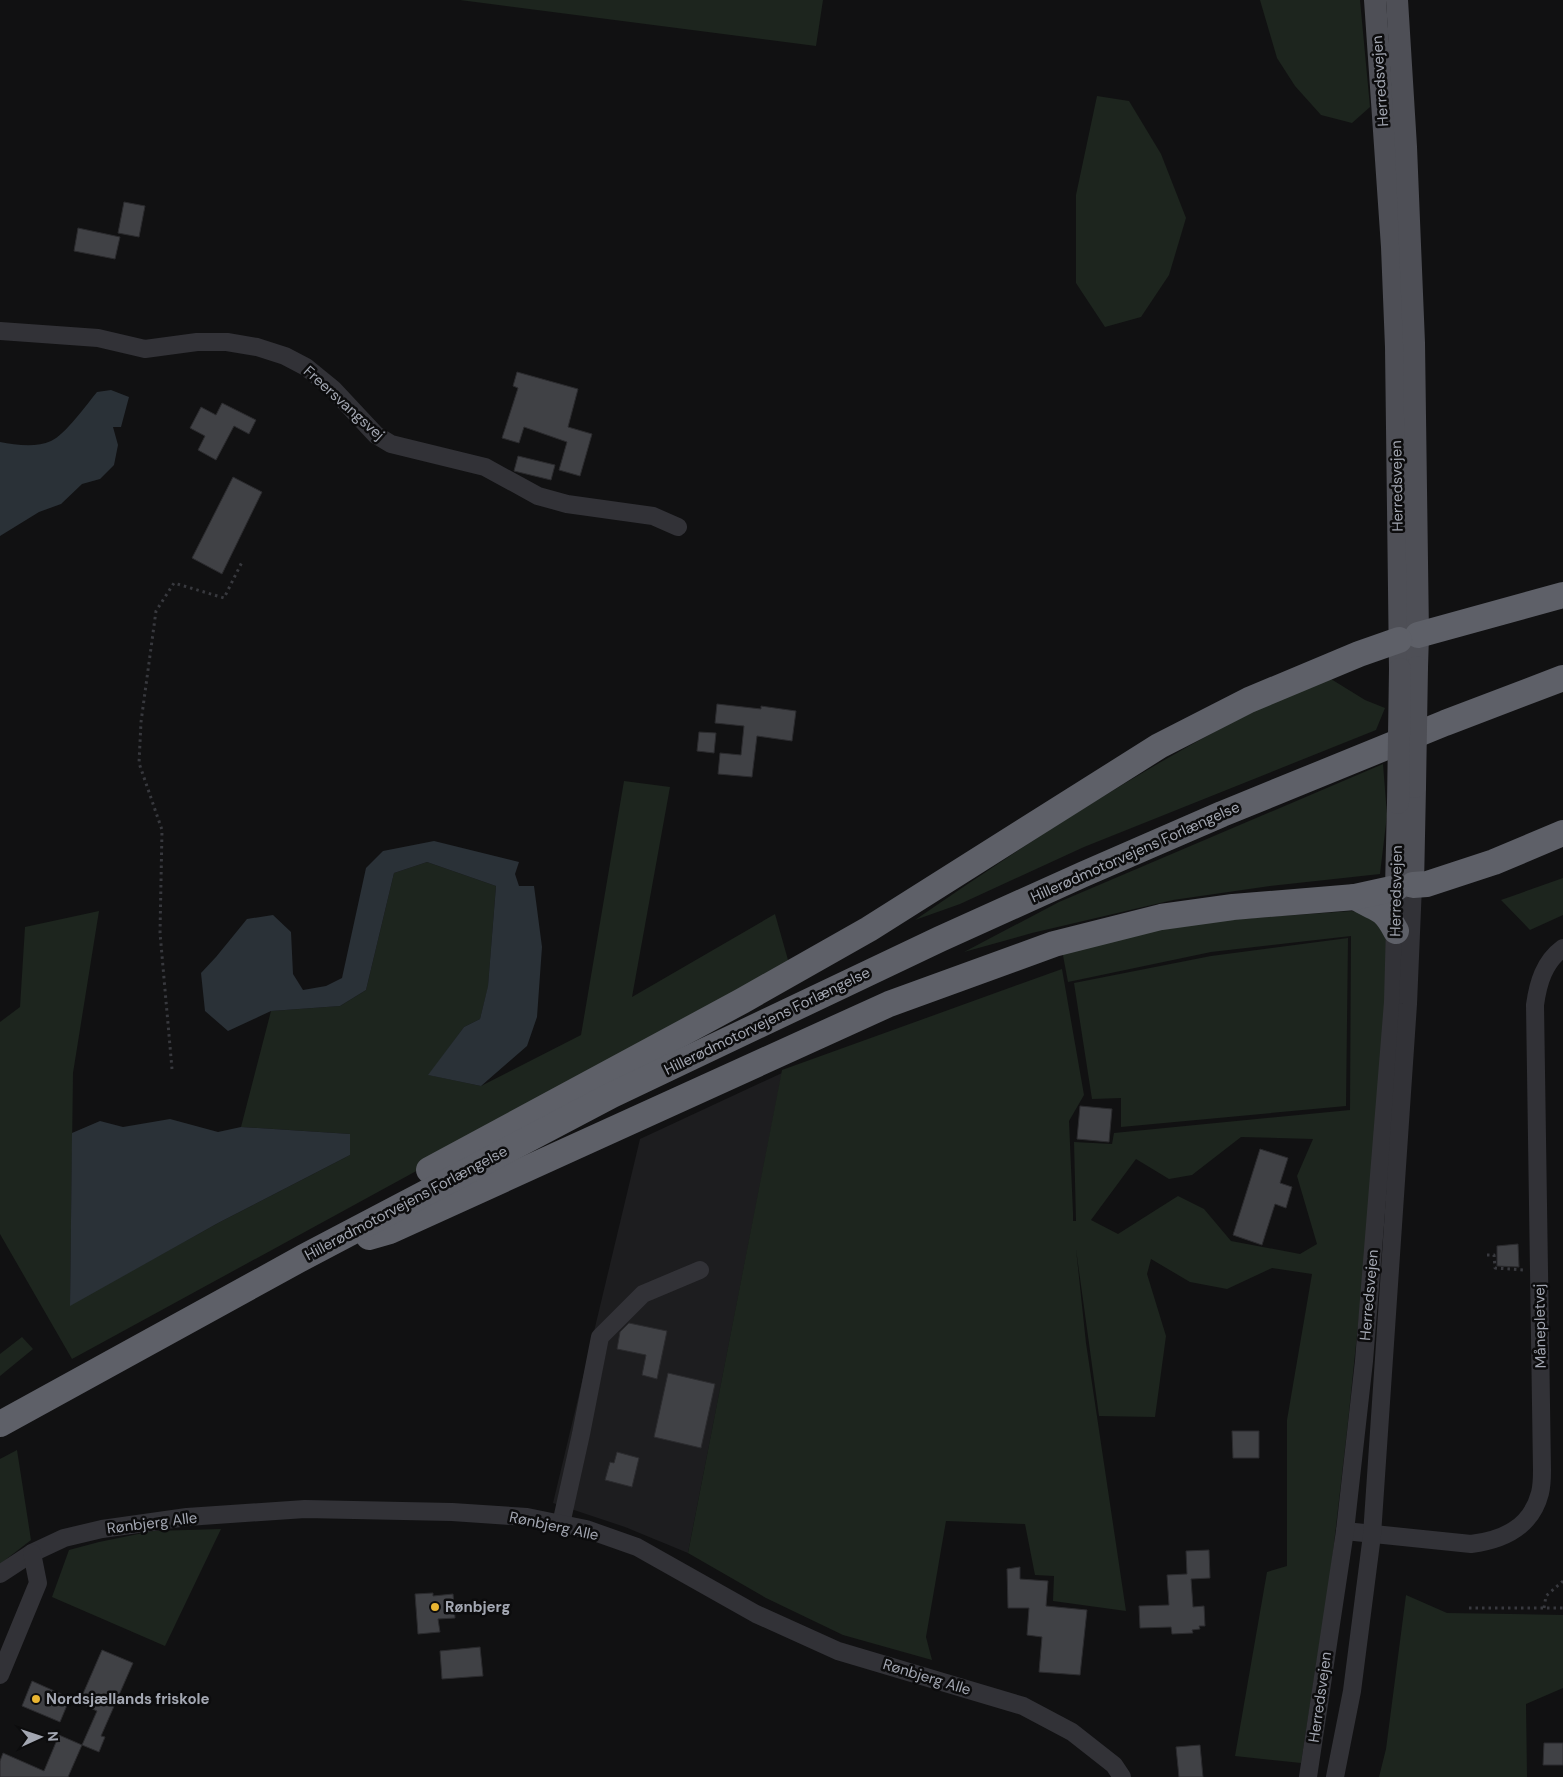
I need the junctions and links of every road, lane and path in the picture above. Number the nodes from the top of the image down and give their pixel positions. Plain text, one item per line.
1 (1375, 0) edge
2 (1397, 0) edge
3 (0, 331) edge
4 (678, 528) dead end
5 (242, 562) dead end
6 (1563, 595) edge
7 (1408, 638) junction
8 (1408, 668) junction
9 (1563, 678) edge
10 (1563, 832) edge
11 (1405, 887) junction
12 (1355, 898) junction
13 (1396, 931) junction
14 (1563, 948) edge
15 (172, 1069) dead end
16 (1486, 1255) dead end
17 (304, 1257) junction
18 (700, 1270) dead end
19 (1517, 1270) dead end
20 (271, 1275) junction
21 (0, 1424) edge
22 (561, 1524) junction
23 (1345, 1531) junction
24 (1372, 1535) junction
25 (32, 1553) junction
26 (0, 1574) edge
27 (1563, 1581) edge
28 (1470, 1608) dead end
29 (1544, 1608) junction
30 (1563, 1608) edge
31 (0, 1674) edge
32 (1122, 1777) edge
33 (1308, 1777) edge
34 (1335, 1777) edge

1 - 7 main road, Herredsvejen
2 - 7 main road, Herredsvejen
3 - 4 street, Freersvangsvej
5 - 15 path
6 - 7 highway
7 - 8 main road, Herredsvejen
7 - 20 highway
8 - 11 main road, Herredsvejen, bridge
8 - 11 main road, Herredsvejen, bridge
9 - 17 highway, Hillerødmotorvejens Forlængelse
10 - 11 highway
11 - 12 highway
11 - 13 street, Herredsvejen
11 - 24 street, Herredsvejen
12 - 13 highway
12 - 17 highway
13 - 23 street, Herredsvejen
14 - 24 street, Månepletvej
16 - 19 path
17 - 20 highway, Hillerødmotorvejens Forlængelse
18 - 22 street
20 - 21 highway, Hillerødmotorvejens Forlængelse
22 - 25 street, Rønbjerg Alle
22 - 32 street, Rønbjerg Alle
23 - 24 street, Månepletvej
23 - 33 street, Herredsvejen
24 - 34 street, Herredsvejen
25 - 26 street, Rønbjerg Alle
25 - 31 street
27 - 29 path
28 - 29 path
29 - 30 path

